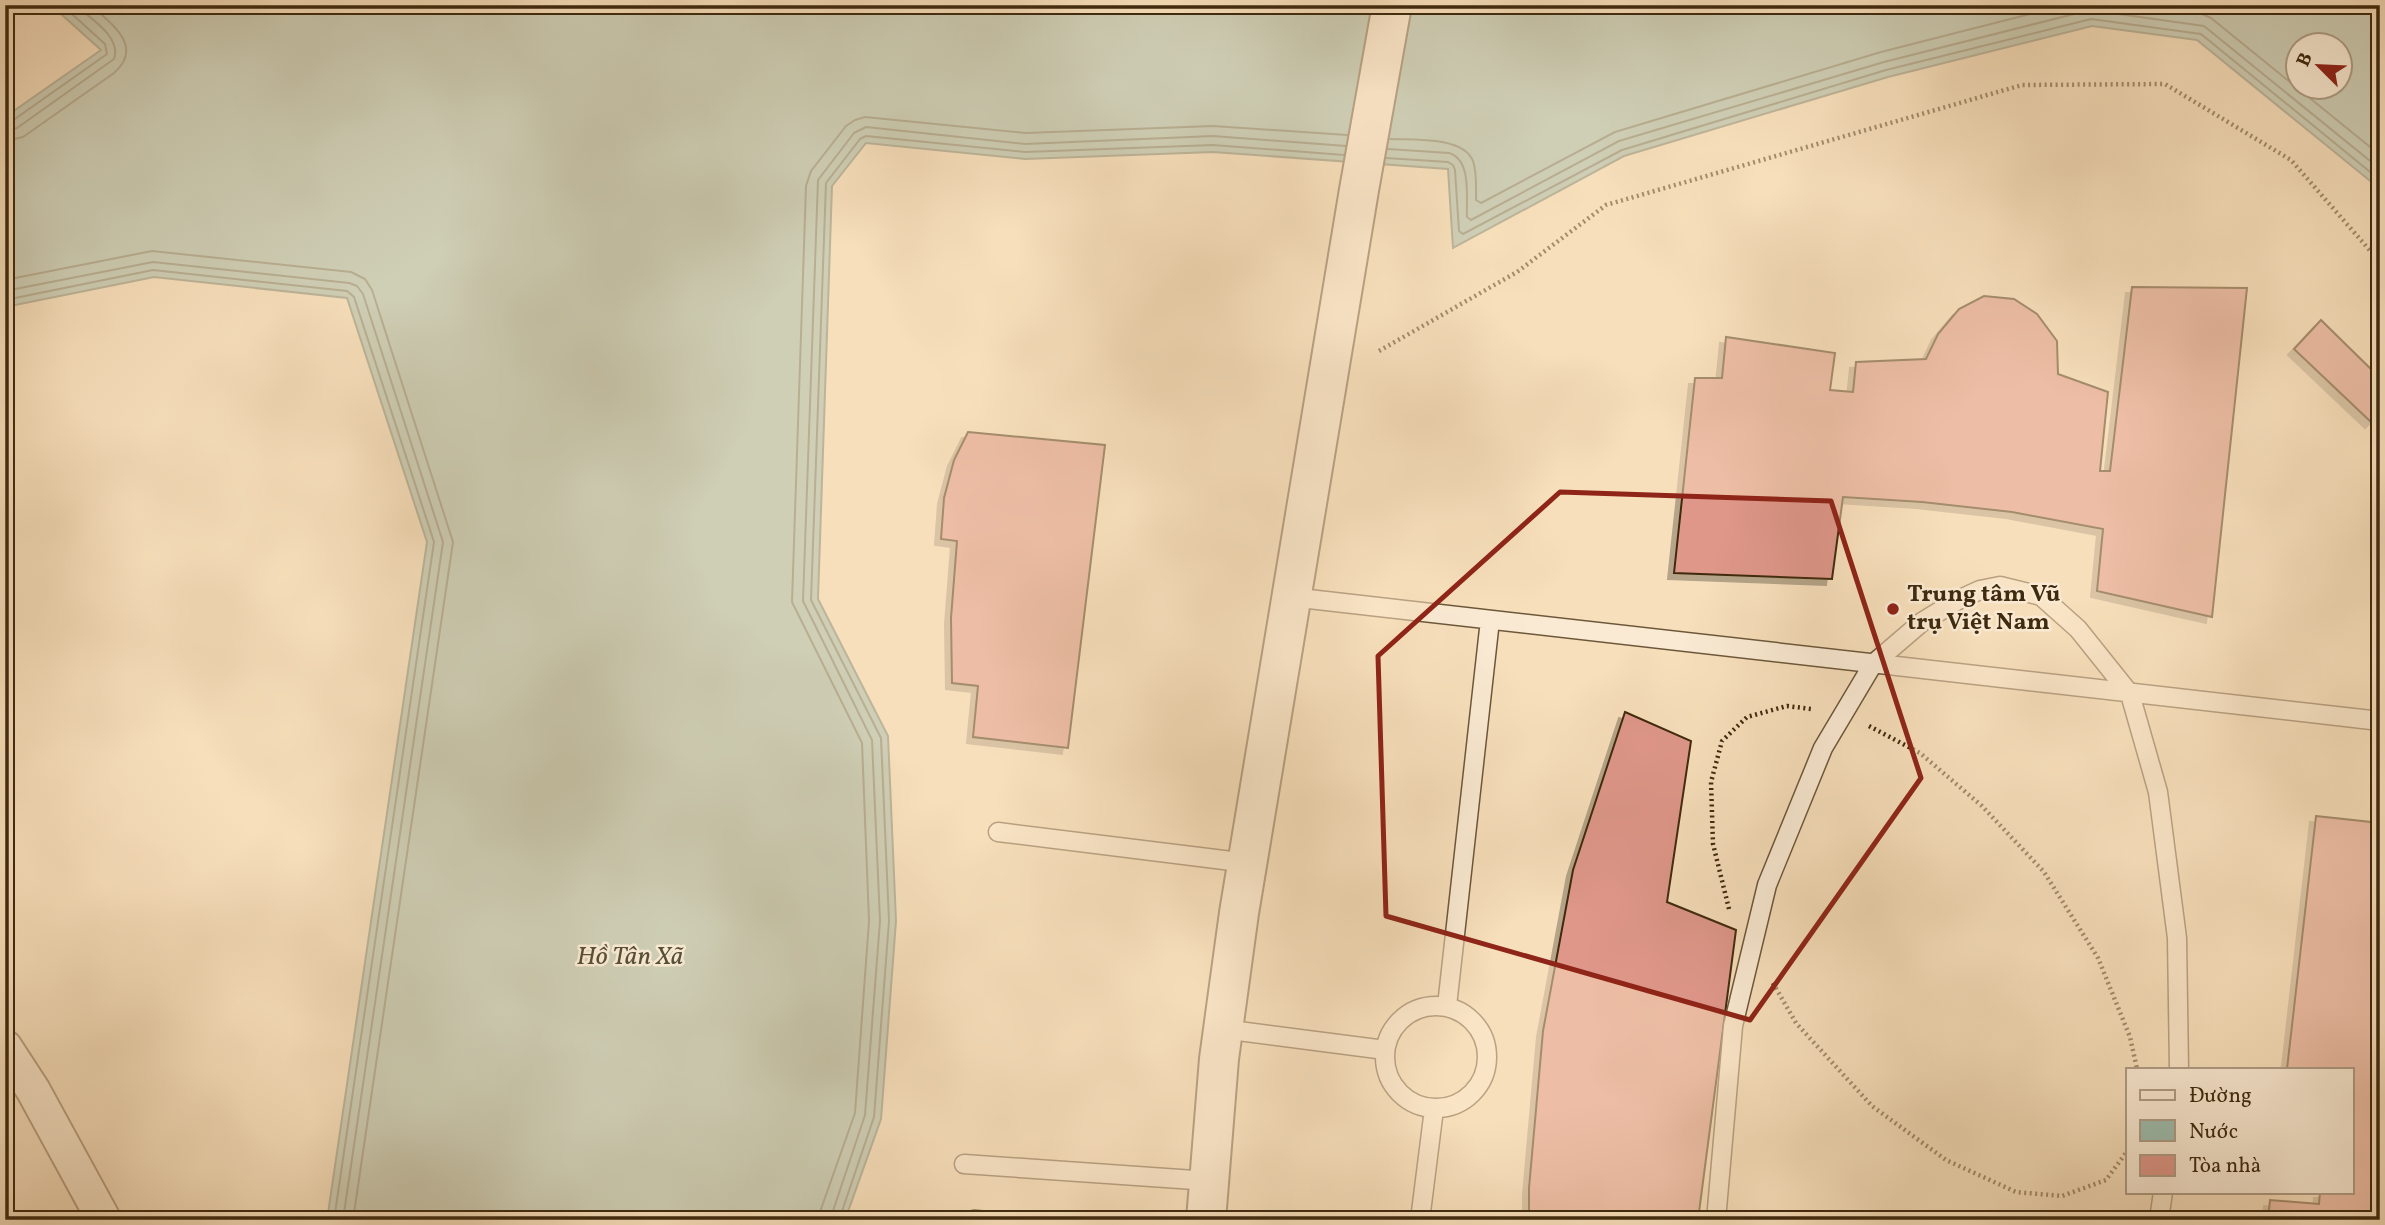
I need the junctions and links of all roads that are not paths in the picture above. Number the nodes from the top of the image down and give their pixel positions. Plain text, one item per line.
1 (1392, 5) edge
2 (1291, 597) junction
3 (1490, 620) junction
4 (1873, 664) junction
5 (2130, 694) junction
6 (2380, 721) edge
7 (998, 832) dead end
8 (1248, 863) junction
9 (1447, 1006) junction
10 (1223, 1029) junction
11 (5, 1046) edge
12 (1385, 1050) junction
13 (2179, 1068) edge
14 (1434, 1109) junction
15 (964, 1164) dead end
16 (1209, 1181) junction
17 (2163, 1194) edge
18 (104, 1220) edge
19 (1206, 1220) edge
20 (1420, 1220) edge
21 (1716, 1220) edge
22 (2159, 1220) edge

1 - 2 street
2 - 3 lane
2 - 8 street
3 - 4 lane
3 - 9 lane
4 - 5 lane
4 - 5 lane
4 - 21 lane
5 - 6 lane
5 - 13 lane
7 - 8 lane
8 - 10 street
9 - 12 lane
9 - 14 lane
10 - 12 lane
10 - 16 street
11 - 18 street
12 - 14 lane
14 - 20 lane
15 - 16 lane
16 - 19 street
17 - 22 lane

